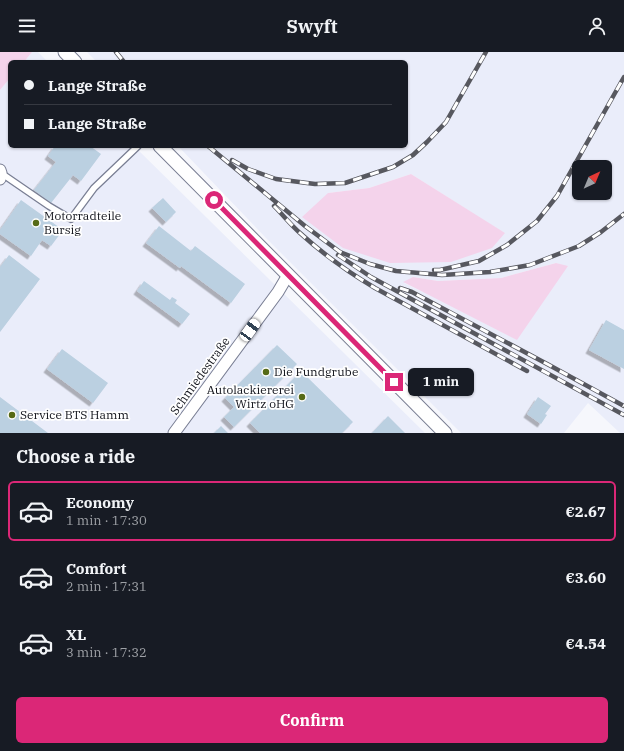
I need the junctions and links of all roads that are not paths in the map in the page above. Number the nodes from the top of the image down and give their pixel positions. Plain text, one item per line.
1 (65, 52) edge
2 (73, 60) edge
3 (136, 148) edge
4 (162, 148) edge
5 (0, 174) edge
6 (288, 275) junction
7 (174, 433) edge
8 (445, 433) edge

1 - 2 street
3 - 5 lane
4 - 6 street
6 - 7 street, Schmiedestraße
6 - 8 street

